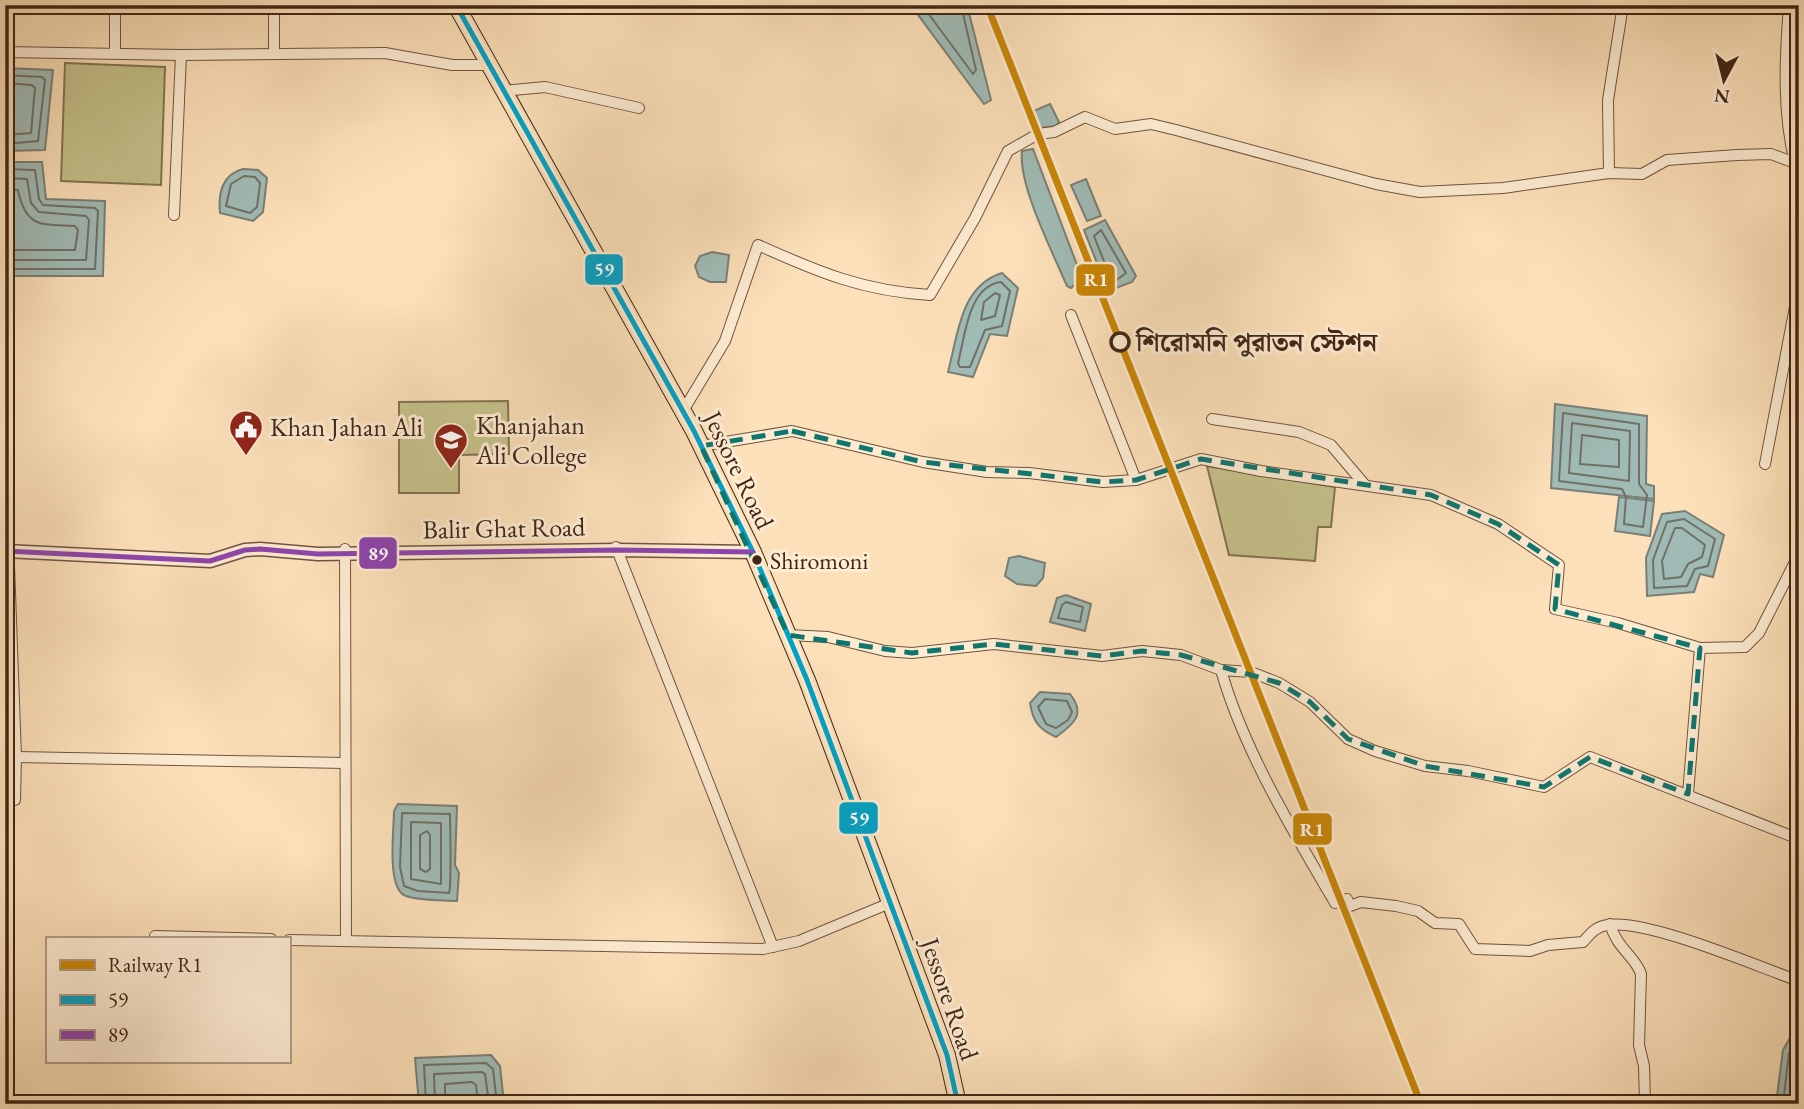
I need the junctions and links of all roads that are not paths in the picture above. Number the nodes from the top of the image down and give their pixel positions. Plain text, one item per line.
1 (115, 5) edge
2 (274, 5) edge
3 (456, 5) edge
4 (1623, 5) edge
5 (1789, 5) edge
6 (5, 52) edge
7 (115, 52) junction
8 (274, 52) junction
9 (181, 55) junction
10 (489, 65) junction
11 (503, 91) junction
12 (639, 108) dead end
13 (1797, 163) edge
14 (1609, 173) junction
15 (174, 215) dead end
16 (1071, 315) dead end
17 (683, 411) junction
18 (1212, 419) dead end
19 (701, 446) junction
20 (5, 455) edge
21 (1765, 464) dead end
22 (1136, 480) junction
23 (1365, 485) junction
24 (616, 548) junction
25 (7, 549) edge
26 (345, 551) junction
27 (752, 551) junction
28 (1799, 554) edge
29 (788, 635) junction
30 (1700, 648) junction
31 (1221, 670) junction
32 (9, 676) edge
33 (10, 741) edge
34 (16, 757) junction
35 (345, 763) junction
36 (1688, 794) junction
37 (5, 800) edge
38 (1799, 839) edge
39 (890, 903) junction
40 (1610, 924) junction
41 (155, 936) dead end
42 (194, 937) edge
43 (290, 940) edge
44 (346, 941) junction
45 (773, 947) junction
46 (1799, 981) edge
47 (958, 1104) edge
48 (1645, 1104) edge

1 - 7 street
2 - 8 street
3 - 10 highway, Jessore Road
4 - 14 street
5 - 13 street
6 - 7 street
7 - 9 street
8 - 9 street
8 - 10 street
9 - 15 street
10 - 11 highway, Jessore Road
11 - 12 street
11 - 17 highway, Jessore Road
13 - 14 street
13 - 21 street
14 - 17 street
16 - 22 street
17 - 19 highway, Jessore Road
18 - 23 street
19 - 22 street
19 - 27 highway, Jessore Road
20 - 25 street
22 - 23 street
23 - 30 street
24 - 26 street, Balir Ghat Road
24 - 27 street, Balir Ghat Road
24 - 45 street
25 - 26 street, Balir Ghat Road
25 - 32 street
26 - 35 street
27 - 29 highway, Jessore Road
28 - 30 street
29 - 31 street
29 - 39 highway, Jessore Road
30 - 36 street
31 - 36 street
31 - 40 street
32 - 33 street
33 - 34 street
34 - 35 street
34 - 37 street
35 - 44 street
36 - 38 street
39 - 45 street
39 - 47 highway, Jessore Road
40 - 46 street
40 - 48 street
41 - 42 street
43 - 44 street
44 - 45 street

